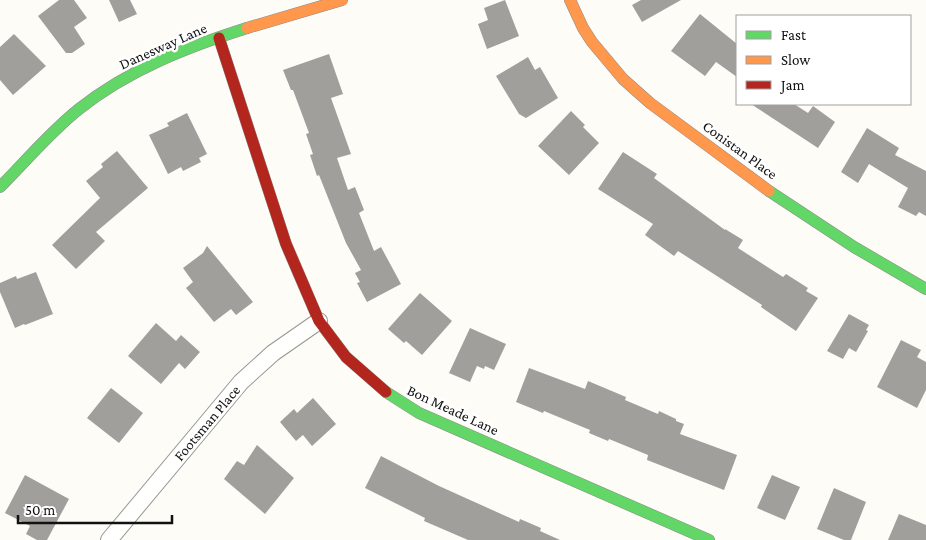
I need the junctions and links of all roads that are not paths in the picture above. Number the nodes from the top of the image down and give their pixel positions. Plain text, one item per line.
1 (342, 0) edge
2 (570, 0) edge
3 (220, 38) junction
4 (0, 187) edge
5 (926, 289) edge
6 (319, 321) junction
7 (109, 540) edge
8 (709, 540) edge

1 - 3 street, Danesway Lane
2 - 5 street, Conistan Place
3 - 4 street, Danesway Lane
3 - 6 street, Bon Meade Lane
6 - 7 street, Footsman Place
6 - 8 street, Bon Meade Lane

